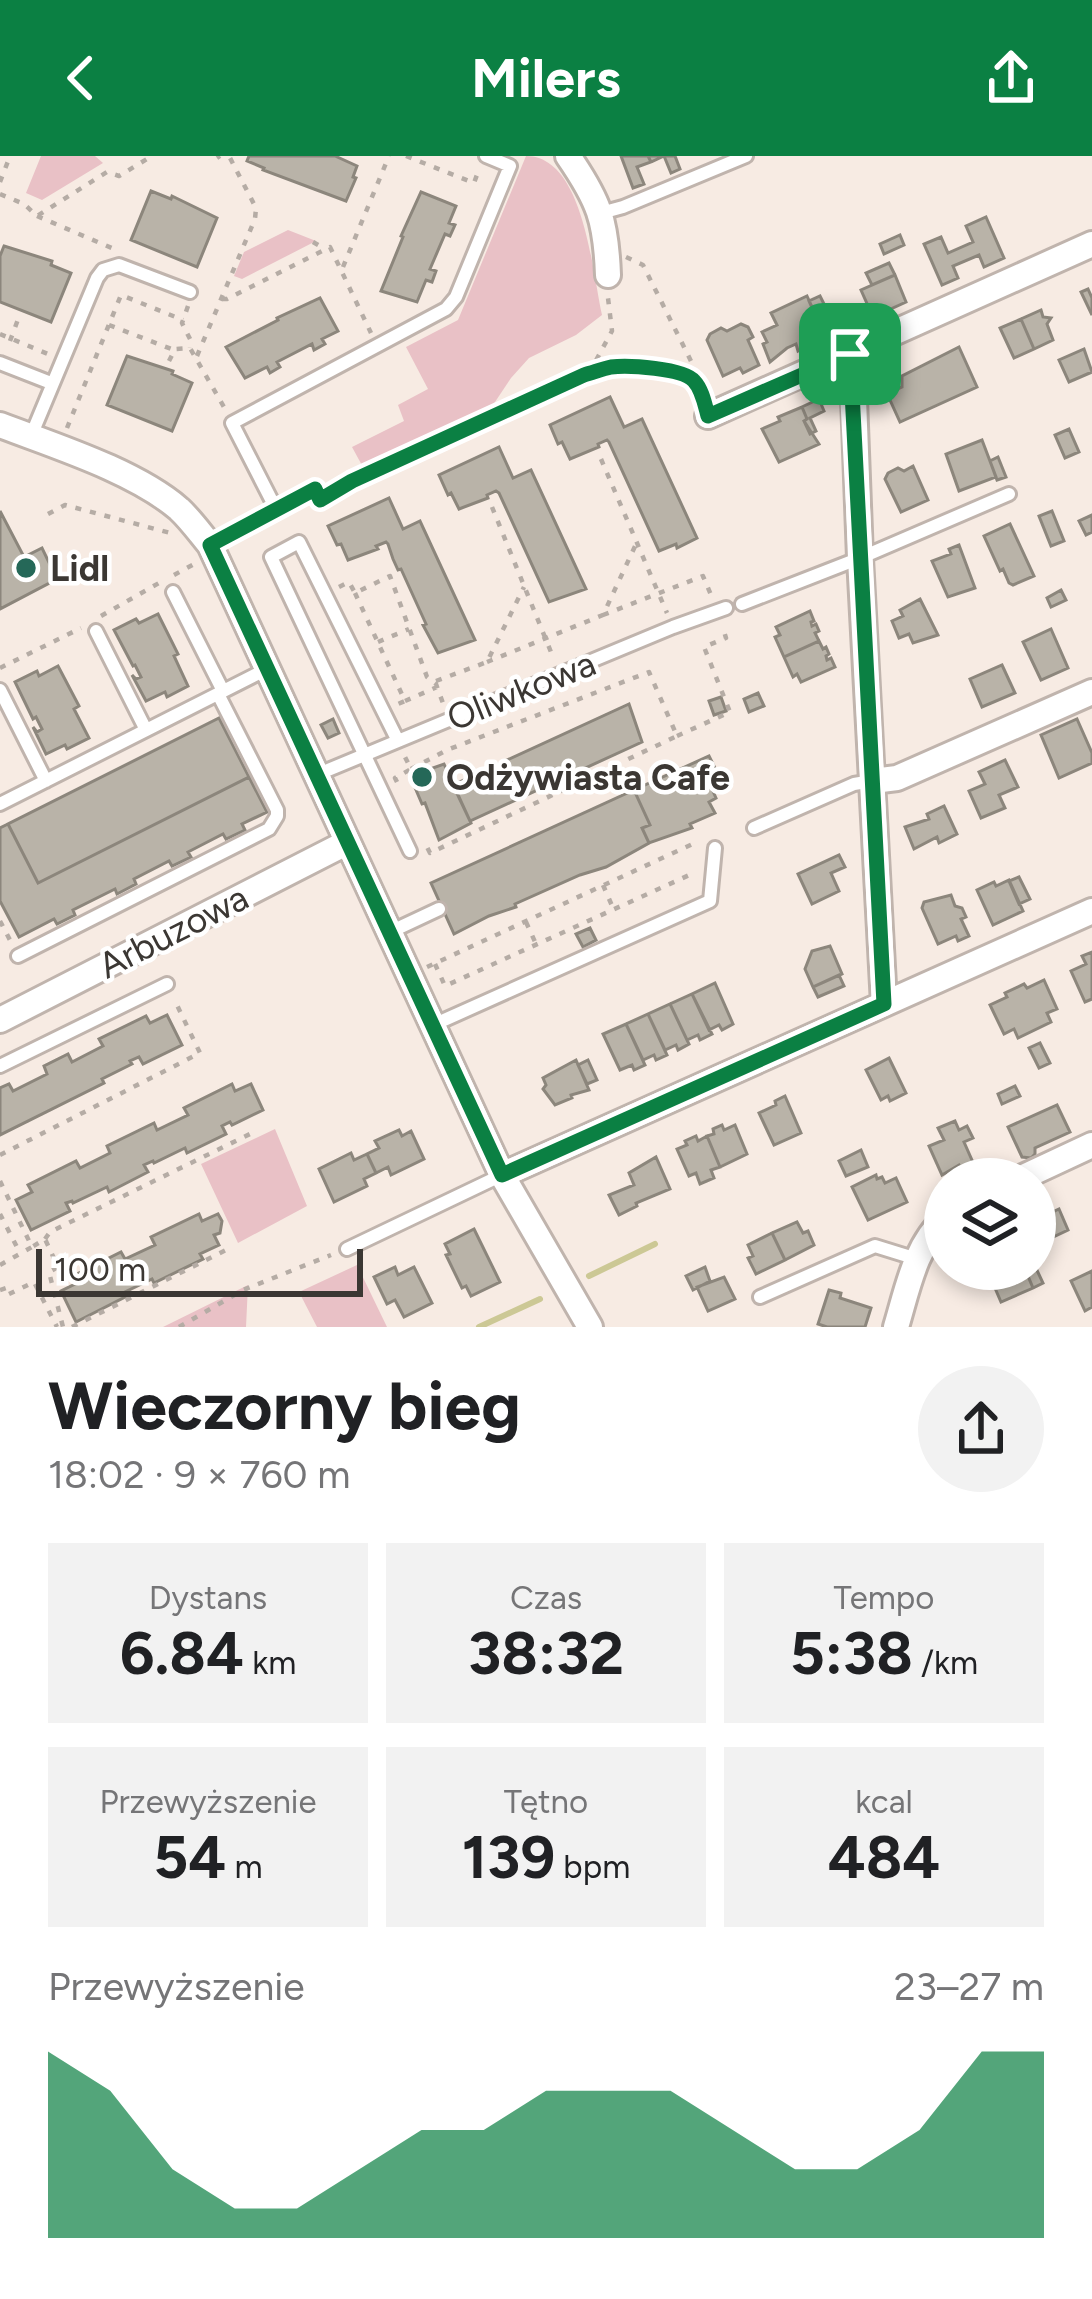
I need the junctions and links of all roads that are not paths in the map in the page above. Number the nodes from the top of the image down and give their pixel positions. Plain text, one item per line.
1 (568, 156) edge
2 (746, 156) edge
3 (484, 161) edge
4 (601, 212) junction
5 (1092, 244) edge
6 (607, 266) road end
7 (190, 292) dead end
8 (850, 354) junction
9 (0, 363) edge
10 (51, 383) junction
11 (697, 383) road end
12 (708, 416) joint
13 (0, 425) edge
14 (31, 437) junction
15 (315, 489) road end
16 (1010, 494) dead end
17 (276, 509) junction
18 (210, 545) junction
19 (860, 558) junction
20 (173, 592) dead end
21 (742, 604) dead end
22 (722, 610) road end
23 (96, 631) dead end
24 (268, 669) junction
25 (0, 690) edge
26 (1092, 692) edge
27 (221, 693) junction
28 (146, 730) junction
29 (398, 741) junction
30 (366, 753) junction
31 (316, 775) junction
32 (873, 781) junction
33 (46, 782) junction
34 (0, 804) edge
35 (754, 828) dead end
36 (346, 843) junction
37 (715, 848) road end
38 (410, 851) dead end
39 (439, 910) dead end
40 (1092, 910) edge
41 (388, 933) junction
42 (18, 956) road end
43 (167, 984) road end
44 (884, 1004) junction
45 (0, 1020) edge
46 (433, 1025) junction
47 (0, 1066) edge
48 (1092, 1145) edge
49 (1056, 1162) edge
50 (502, 1175) junction
51 (924, 1247) edge
52 (347, 1249) road end
53 (917, 1258) junction
54 (760, 1298) dead end
55 (590, 1327) edge
56 (896, 1327) edge

1 - 4 street
2 - 4 lane
3 - 17 lane
4 - 6 street
5 - 8 street
7 - 10 lane
8 - 12 street
8 - 19 street
9 - 10 lane
10 - 14 lane
11 - 12 lane
13 - 14 street
14 - 18 street
15 - 17 lane
16 - 19 lane
17 - 18 lane
18 - 24 street
19 - 21 lane
19 - 32 street
20 - 27 lane
22 - 29 lane, Oliwkowa
23 - 28 lane
24 - 27 lane
24 - 31 street
25 - 33 lane
26 - 32 street
27 - 28 lane
27 - 42 lane
28 - 33 lane
29 - 30 lane, Oliwkowa
29 - 30 lane
30 - 31 lane, Oliwkowa
30 - 38 lane
31 - 36 street
32 - 35 lane
32 - 44 street
33 - 34 lane
36 - 41 street
36 - 45 street, Arbuzowa
37 - 46 lane
39 - 41 lane
40 - 44 street
41 - 46 street
43 - 47 lane
44 - 50 street
46 - 50 street
48 - 49 street
50 - 52 lane
50 - 55 street
51 - 53 street
53 - 54 lane
53 - 56 street

